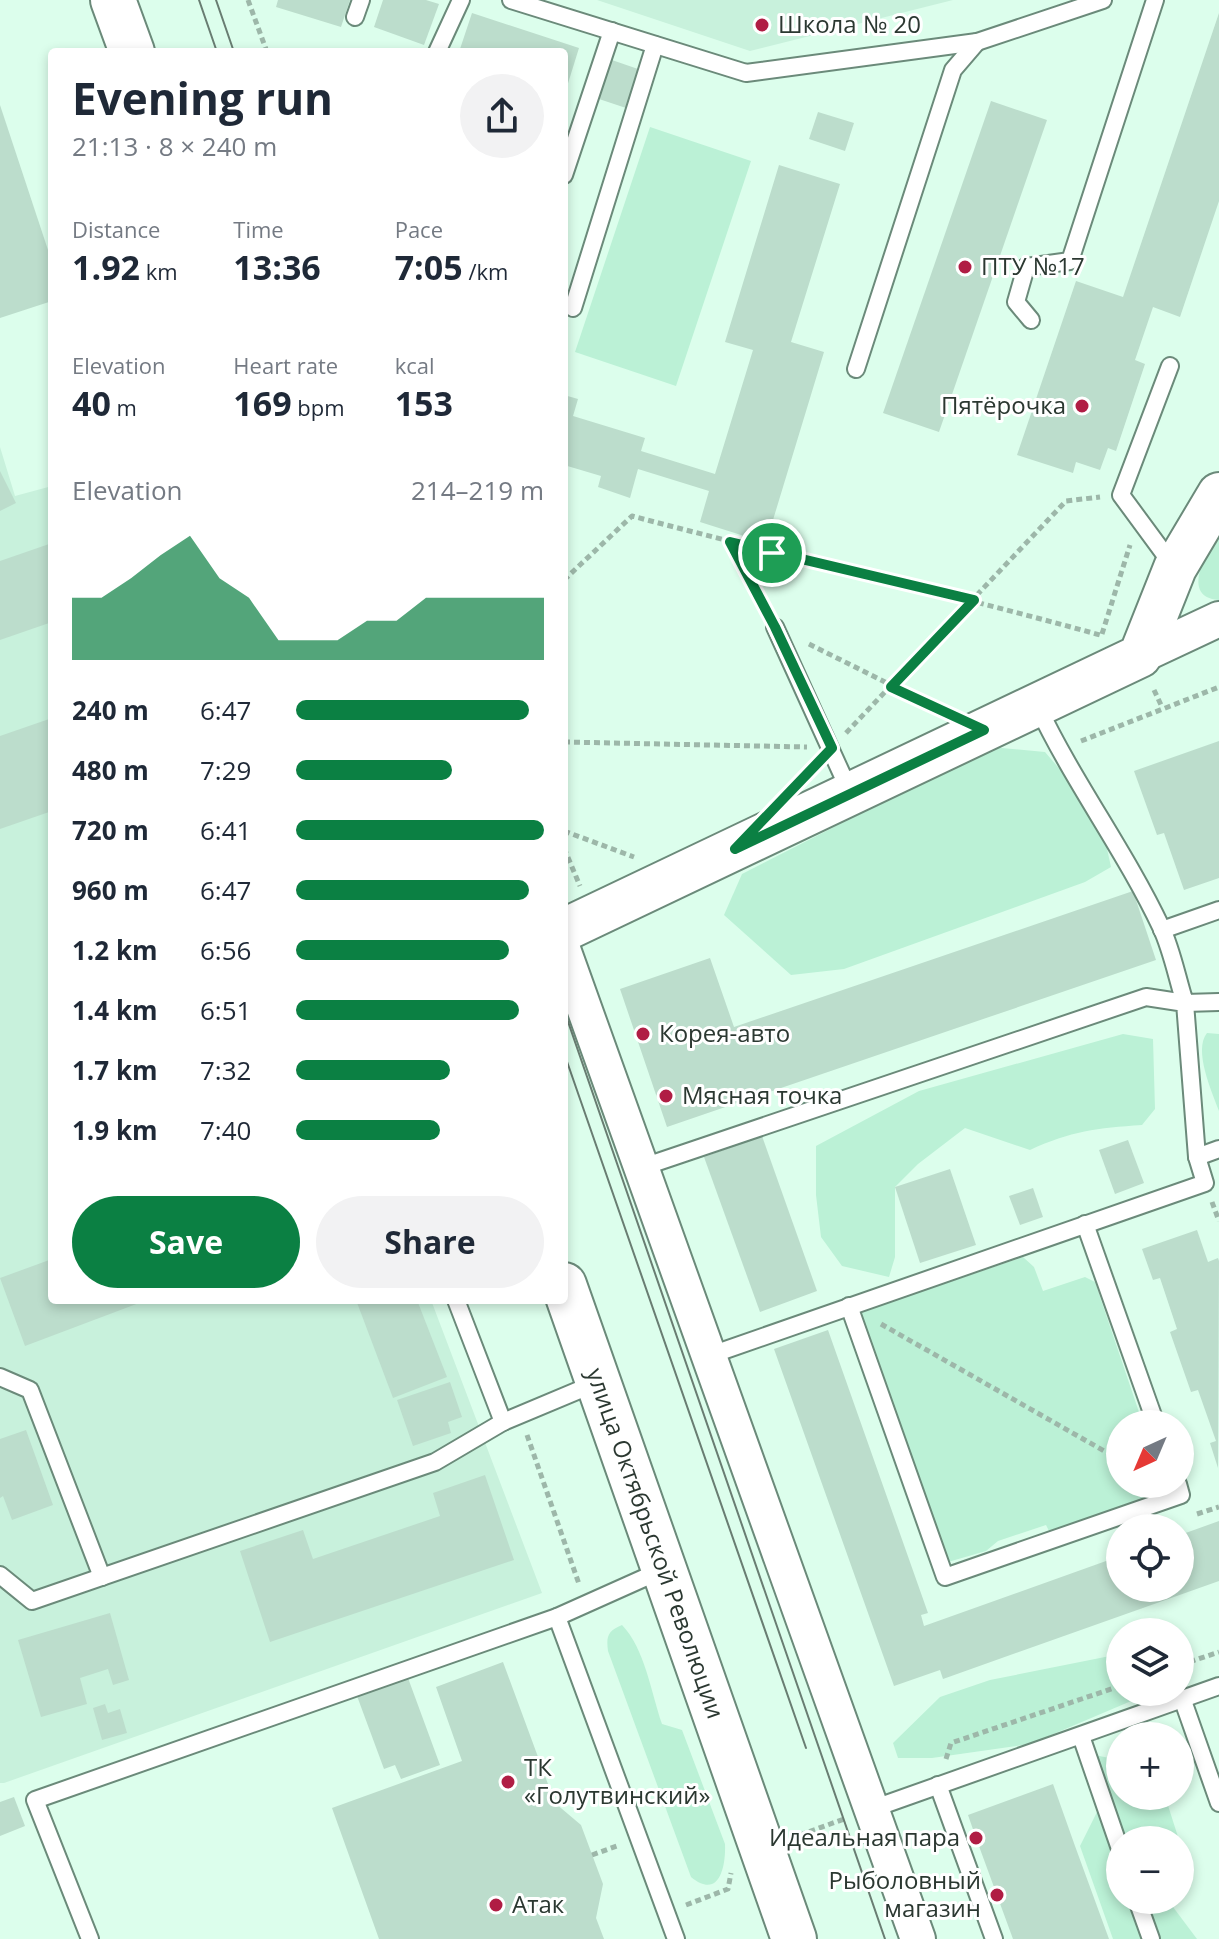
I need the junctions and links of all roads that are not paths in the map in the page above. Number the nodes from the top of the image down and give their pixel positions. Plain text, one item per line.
1 (113, 0) edge
2 (361, 0) edge
3 (461, 0) edge
4 (511, 0) edge
5 (1103, 0) edge
6 (1155, 0) edge
7 (355, 17) dead end
8 (612, 31) junction
9 (977, 42) junction
10 (655, 45) junction
11 (131, 48) edge
12 (439, 48) edge
13 (568, 163) edge
14 (573, 308) dead end
15 (1031, 320) dead end
16 (1170, 366) dead end
17 (856, 369) dead end
18 (1219, 494) edge
19 (1175, 568) junction
20 (1219, 619) edge
21 (775, 627) road end
22 (1140, 656) junction
23 (1037, 704) junction
24 (851, 794) junction
25 (1219, 910) edge
26 (568, 928) edge
27 (1162, 930) junction
28 (568, 963) edge
29 (1219, 1002) edge
30 (1185, 1003) junction
31 (1219, 1149) edge
32 (1197, 1157) junction
33 (640, 1168) junction
34 (1085, 1224) junction
35 (568, 1297) edge
36 (458, 1304) edge
37 (849, 1306) junction
38 (708, 1356) junction
39 (0, 1377) edge
40 (598, 1383) junction
41 (1151, 1410) edge
42 (503, 1422) junction
43 (1172, 1498) edge
44 (663, 1569) junction
45 (0, 1575) edge
46 (102, 1577) junction
47 (557, 1617) junction
48 (1219, 1686) edge
49 (1194, 1694) edge
50 (1161, 1706) edge
51 (1185, 1706) edge
52 (1081, 1736) junction
53 (938, 1785) junction
54 (1219, 1800) edge
55 (872, 1809) junction
56 (1112, 1826) edge
57 (1142, 1914) edge
58 (90, 1939) edge
59 (676, 1939) edge
60 (794, 1939) edge
61 (918, 1939) edge
62 (994, 1939) edge
63 (1151, 1939) edge

1 - 11 main road
2 - 7 lane
3 - 12 lane
4 - 8 lane
5 - 9 lane
6 - 15 lane
8 - 10 lane
8 - 13 lane
9 - 10 lane
9 - 17 lane
10 - 14 lane
16 - 19 lane
18 - 19 street
19 - 22 street
20 - 22 street
21 - 24 lane
22 - 23 street
23 - 24 street
23 - 27 lane
24 - 26 street
25 - 27 lane
27 - 30 lane
28 - 33 street
29 - 30 lane
30 - 32 lane
30 - 33 lane
31 - 32 lane
32 - 34 lane
33 - 38 street
34 - 37 lane
34 - 41 lane
35 - 40 main road, улица Октябрьской Революции
36 - 42 lane
37 - 38 lane
37 - 43 lane
38 - 55 street
39 - 46 lane
40 - 42 lane
40 - 44 main road, улица Октябрьской Революции
42 - 46 lane
44 - 47 lane
44 - 60 main road, улица Октябрьской Революции
45 - 46 lane
47 - 58 lane
47 - 59 lane
48 - 49 lane
50 - 52 lane
51 - 54 lane
52 - 53 lane
52 - 56 lane
53 - 55 lane
53 - 62 lane
55 - 61 street
57 - 63 lane

